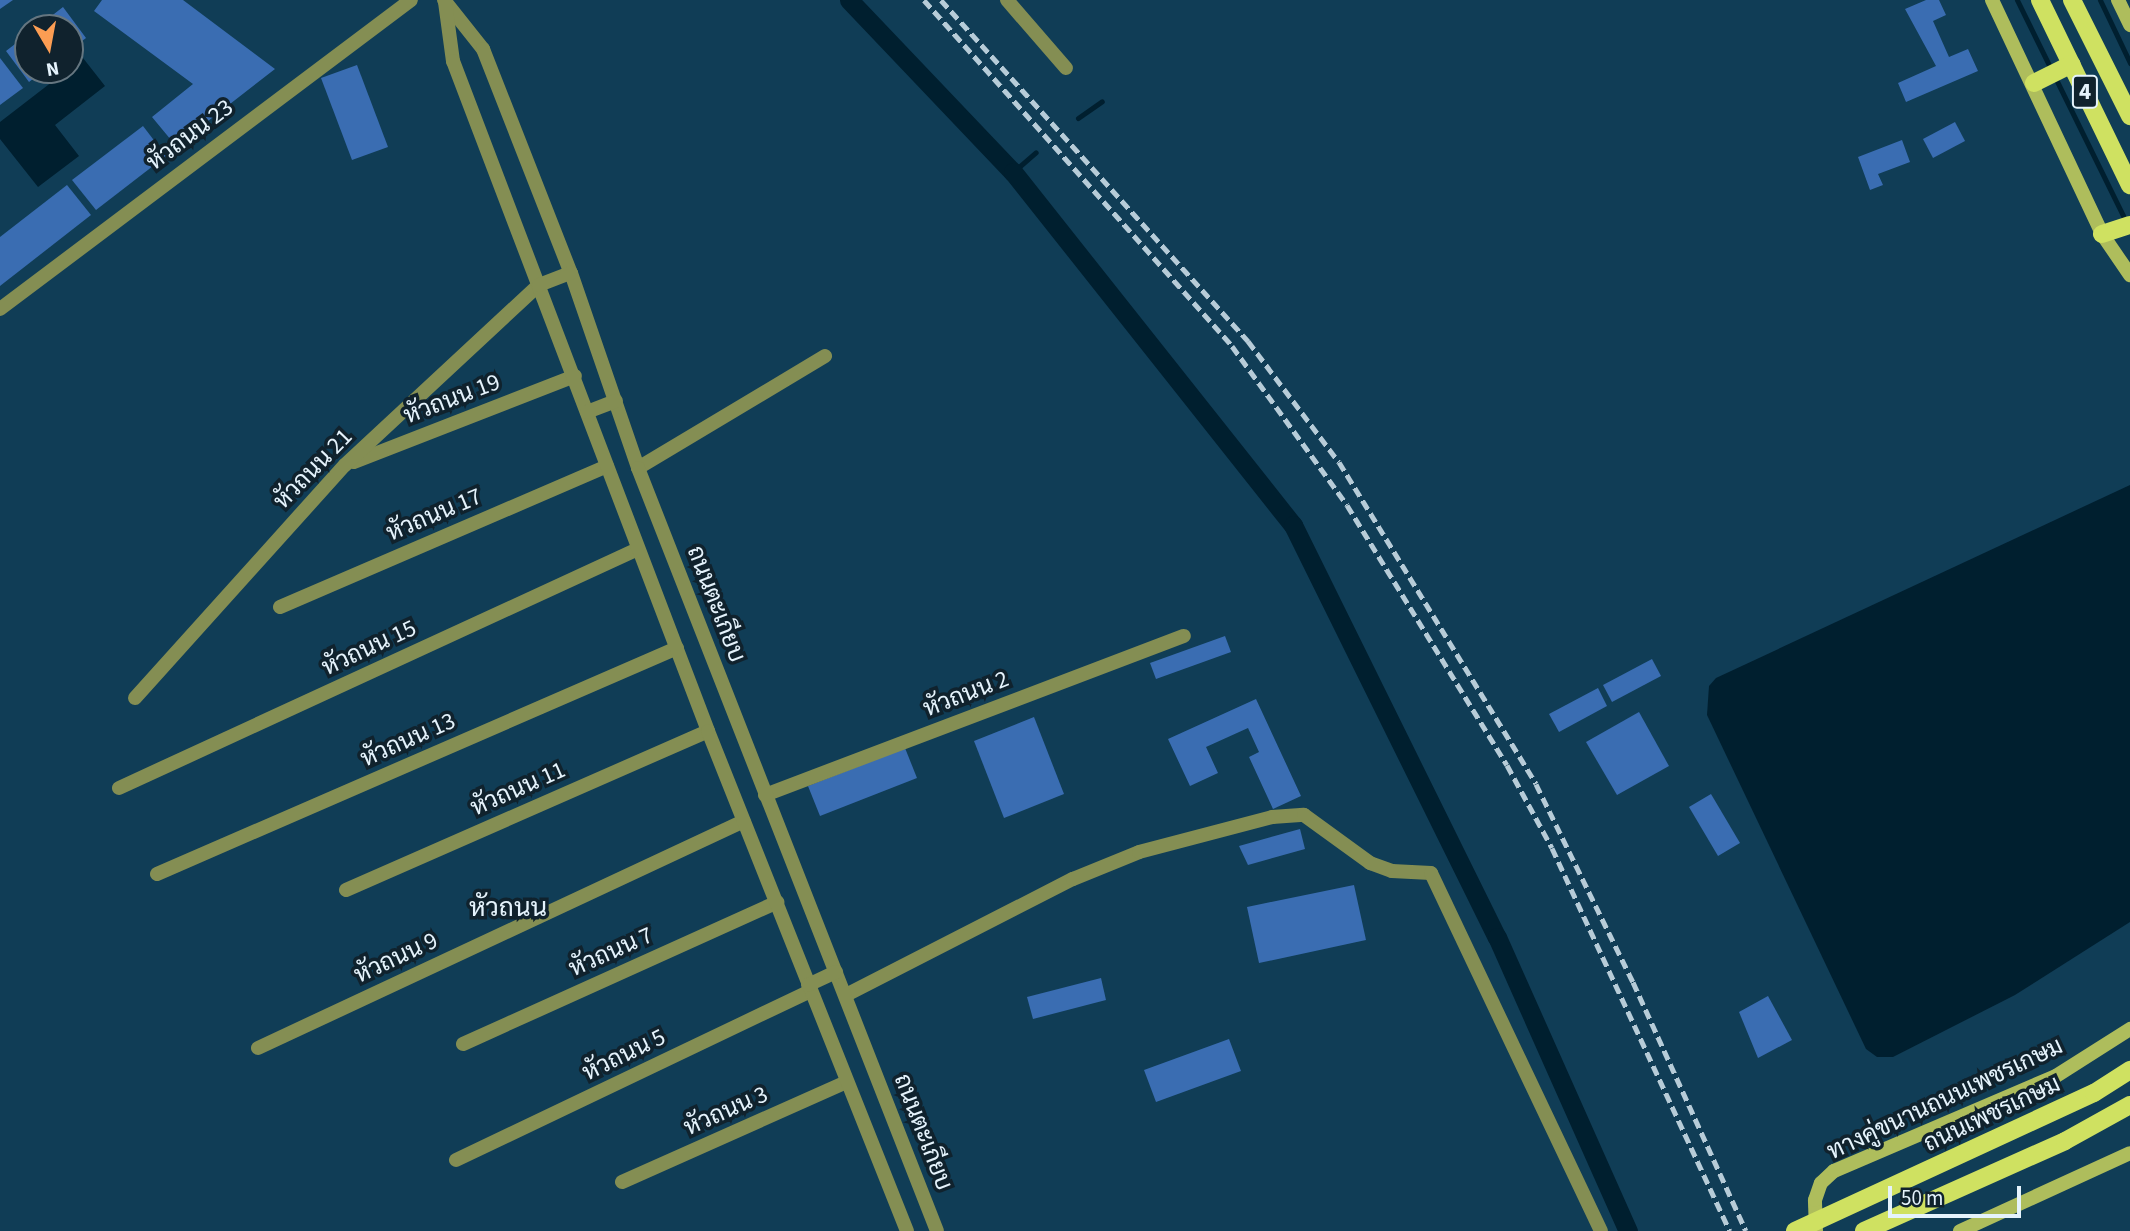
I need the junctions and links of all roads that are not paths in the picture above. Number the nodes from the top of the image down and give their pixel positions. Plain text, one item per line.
1 (411, 0) edge
2 (444, 0) edge
3 (1007, 0) edge
4 (1992, 0) edge
5 (2040, 0) edge
6 (2072, 0) edge
7 (2118, 0) edge
8 (2130, 25) edge
9 (1066, 68) dead end
10 (2053, 73) junction
11 (2130, 116) edge
12 (2130, 185) edge
13 (2117, 229) edge
14 (571, 272) junction
15 (2130, 275) edge
16 (539, 285) junction
17 (0, 309) edge
18 (825, 356) dead end
19 (575, 376) junction
20 (616, 401) junction
21 (587, 412) junction
22 (345, 465) junction
23 (607, 466) junction
24 (638, 468) junction
25 (638, 549) junction
26 (280, 607) dead end
27 (1184, 636) dead end
28 (677, 648) junction
29 (135, 698) dead end
30 (708, 730) junction
31 (119, 788) dead end
32 (765, 795) junction
33 (744, 821) junction
34 (157, 874) dead end
35 (346, 890) dead end
36 (777, 902) junction
37 (836, 972) junction
38 (810, 988) junction
39 (846, 995) junction
40 (2130, 1029) edge
41 (463, 1044) dead end
42 (258, 1048) dead end
43 (2130, 1069) edge
44 (847, 1082) junction
45 (2130, 1105) edge
46 (2130, 1153) edge
47 (456, 1160) dead end
48 (622, 1182) dead end
49 (907, 1231) edge
50 (937, 1231) edge
51 (1601, 1231) edge
52 (1795, 1231) edge
53 (1816, 1231) edge
54 (1864, 1231) edge
55 (1960, 1231) edge

1 - 17 street, หัวถนน 23
2 - 14 street, ถนนตะเกียบ
2 - 16 street, ถนนตะเกียบ
3 - 9 street
4 - 10 main road
5 - 10 main road, 4
6 - 11 main road, 4
7 - 8 main road
10 - 12 main road, 4
10 - 13 main road
13 - 15 main road
14 - 16 street
14 - 20 street, ถนนตะเกียบ
16 - 19 street, ถนนตะเกียบ
16 - 22 street, หัวถนน 21
18 - 24 street
19 - 21 street, ถนนตะเกียบ
19 - 22 street, หัวถนน 19
20 - 21 street
20 - 24 street, ถนนตะเกียบ
21 - 23 street, ถนนตะเกียบ
22 - 29 street, หัวถนน 21
23 - 25 street, ถนนตะเกียบ
23 - 26 street, หัวถนน 17
24 - 32 street, ถนนตะเกียบ
25 - 28 street, ถนนตะเกียบ
25 - 31 street, หัวถนน 15
27 - 32 street, หัวถนน 2
28 - 30 street, ถนนตะเกียบ
28 - 34 street, หัวถนน 13
30 - 33 street, ถนนตะเกียบ
30 - 35 street, หัวถนน 11
32 - 37 street, ถนนตะเกียบ
33 - 36 street, ถนนตะเกียบ
33 - 42 street, หัวถนน 9
36 - 38 street, ถนนตะเกียบ
36 - 41 street, หัวถนน 7
37 - 38 street, หัวถนน 5
37 - 39 street, ถนนตะเกียบ
38 - 44 street, ถนนตะเกียบ
38 - 47 street, หัวถนน 5
39 - 50 street, ถนนตะเกียบ
39 - 51 street
40 - 53 main road, ทางคู่ขนานถนนเพชรเกษม
43 - 52 main road, ถนนเพชรเกษม
44 - 48 street, หัวถนน 3
44 - 49 street, ถนนตะเกียบ
45 - 54 main road
46 - 55 main road

